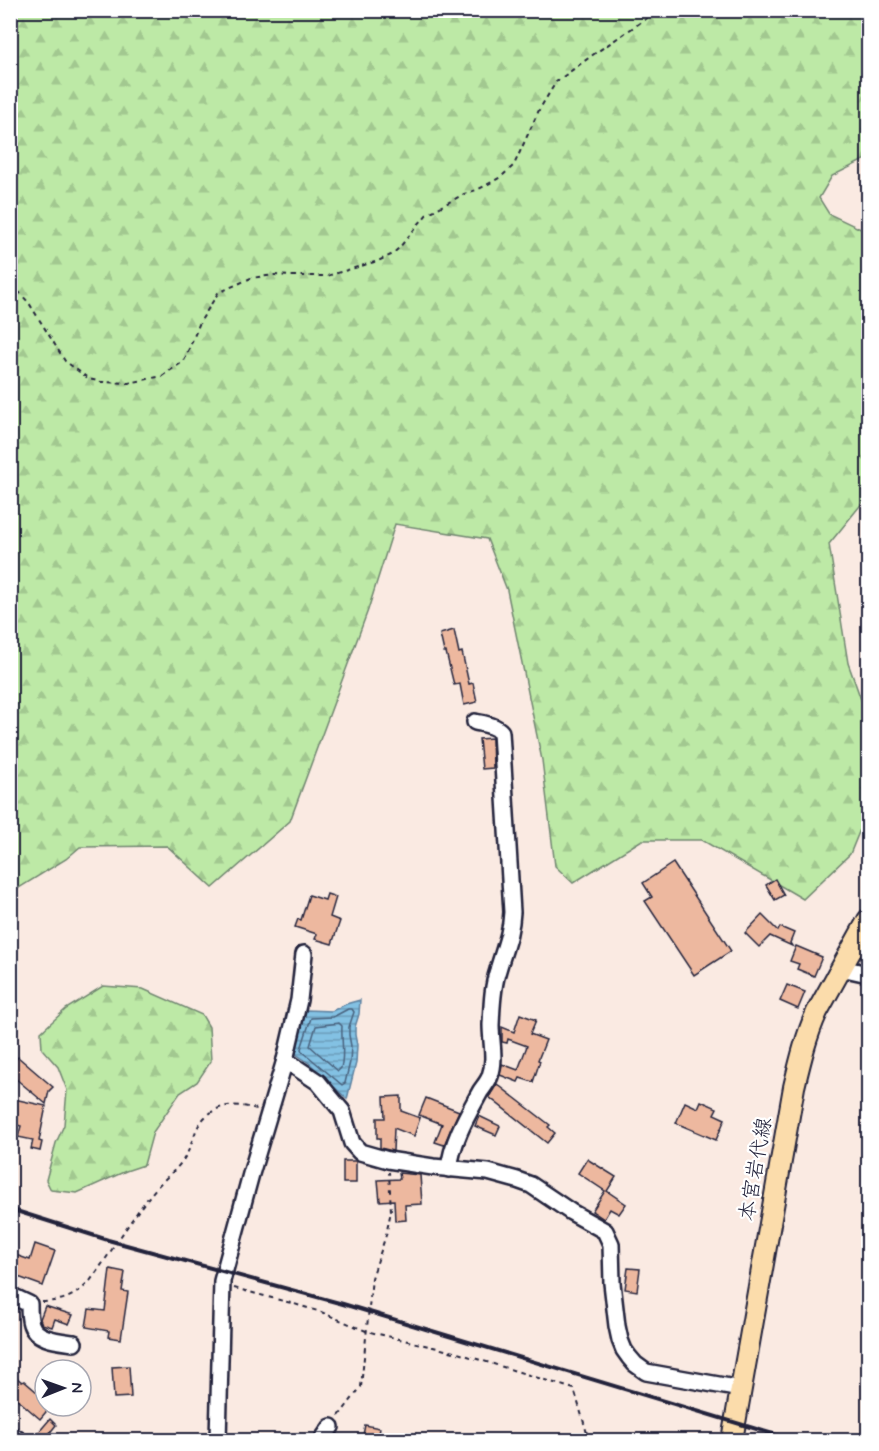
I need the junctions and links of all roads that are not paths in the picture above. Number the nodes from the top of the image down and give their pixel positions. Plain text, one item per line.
1 (475, 722) dead end
2 (868, 920) edge
3 (304, 954) dead end
4 (841, 968) junction
5 (868, 974) edge
6 (285, 1060) junction
7 (449, 1169) junction
8 (10, 1295) edge
9 (74, 1342) dead end
10 (741, 1389) junction
11 (331, 1426) road end
12 (10, 1434) edge
13 (19, 1440) edge
14 (218, 1440) edge
15 (322, 1440) edge
16 (732, 1440) edge

1 - 7 street
2 - 4 main road, 本宮岩代線
3 - 6 street
4 - 5 street
4 - 10 main road, 本宮岩代線
6 - 7 street
6 - 14 street
7 - 10 street
8 - 9 street
10 - 16 main road, 本宮岩代線
11 - 15 street
12 - 13 street

